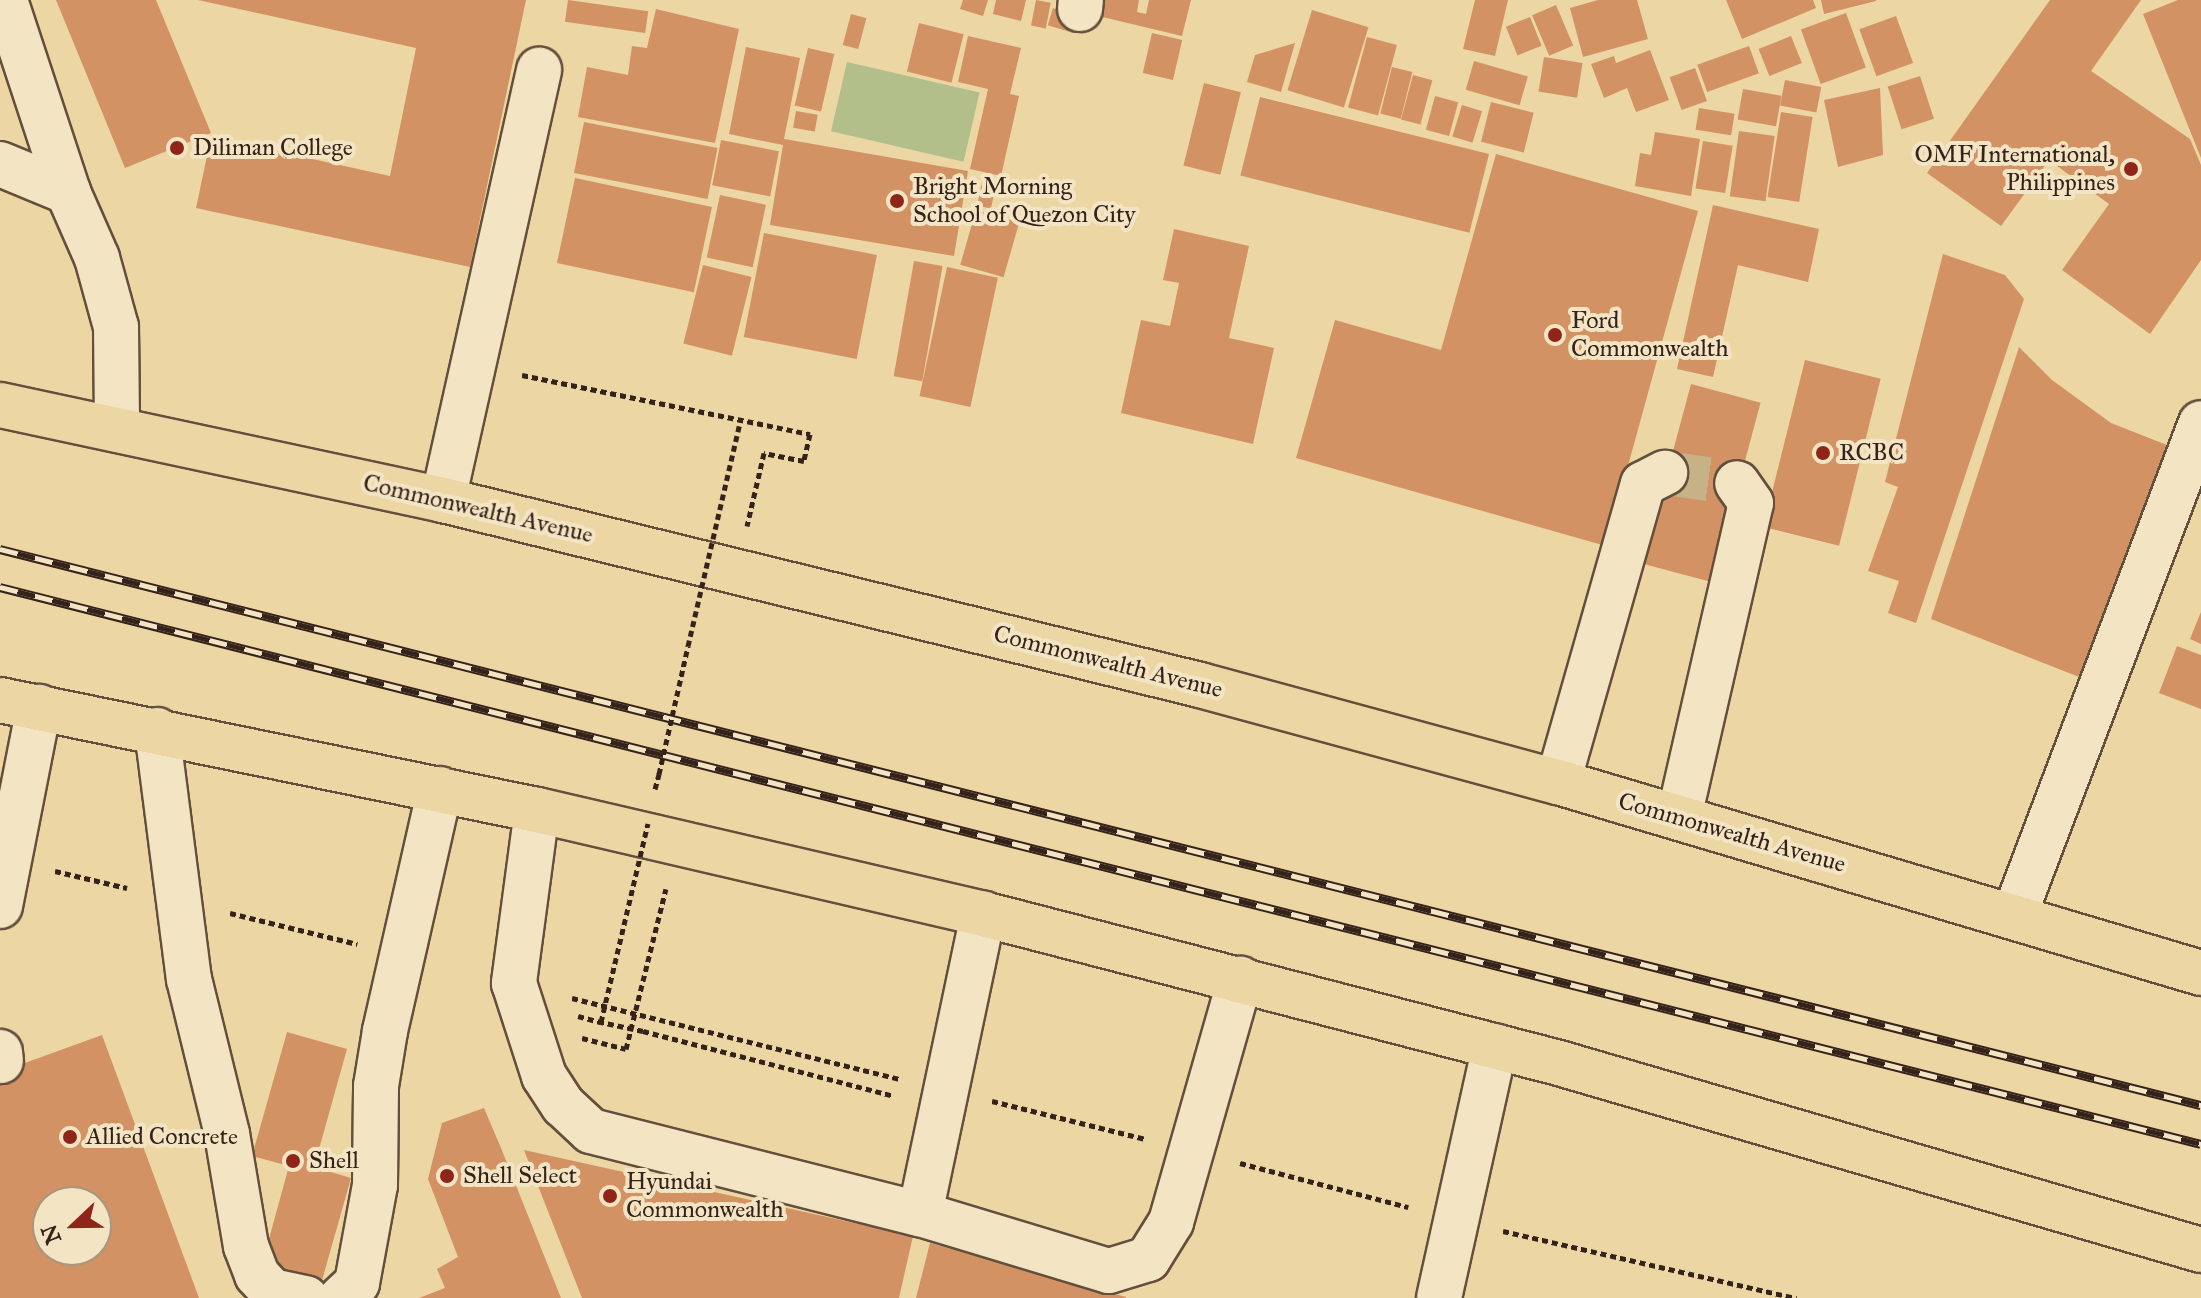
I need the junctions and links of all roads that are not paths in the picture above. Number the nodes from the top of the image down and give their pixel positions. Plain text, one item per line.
1 (5, 0) edge
2 (539, 70) dead end
3 (0, 164) edge
4 (68, 192) junction
5 (0, 405) edge
6 (2201, 423) edge
7 (117, 429) junction
8 (1665, 473) dead end
9 (1737, 483) dead end
10 (443, 500) junction
11 (20, 704) edge
12 (157, 730) junction
13 (1558, 782) junction
14 (440, 789) junction
15 (537, 810) junction
16 (1679, 817) junction
17 (0, 906) edge
18 (983, 914) junction
19 (2014, 916) junction
20 (2201, 973) edge
21 (1240, 979) junction
22 (1495, 1046) junction
23 (0, 1052) edge
24 (1, 1061) edge
25 (920, 1214) junction
26 (2201, 1250) edge
27 (306, 1298) edge
28 (341, 1298) edge
29 (1439, 1298) edge

1 - 4 lane
2 - 10 lane
3 - 4 lane
4 - 7 lane
5 - 7 main road, Commonwealth Avenue
6 - 19 lane
7 - 10 main road, Commonwealth Avenue
8 - 13 lane
9 - 16 lane
10 - 13 main road, Commonwealth Avenue
11 - 12 main road
11 - 17 lane
12 - 14 main road
12 - 27 lane
13 - 16 main road, Commonwealth Avenue
14 - 15 main road
14 - 28 lane
15 - 18 main road
15 - 25 lane
16 - 19 main road, Commonwealth Avenue
18 - 21 main road
18 - 25 lane
19 - 20 main road, Commonwealth Avenue
21 - 22 main road
21 - 25 lane
22 - 26 main road
22 - 29 lane
23 - 24 lane

